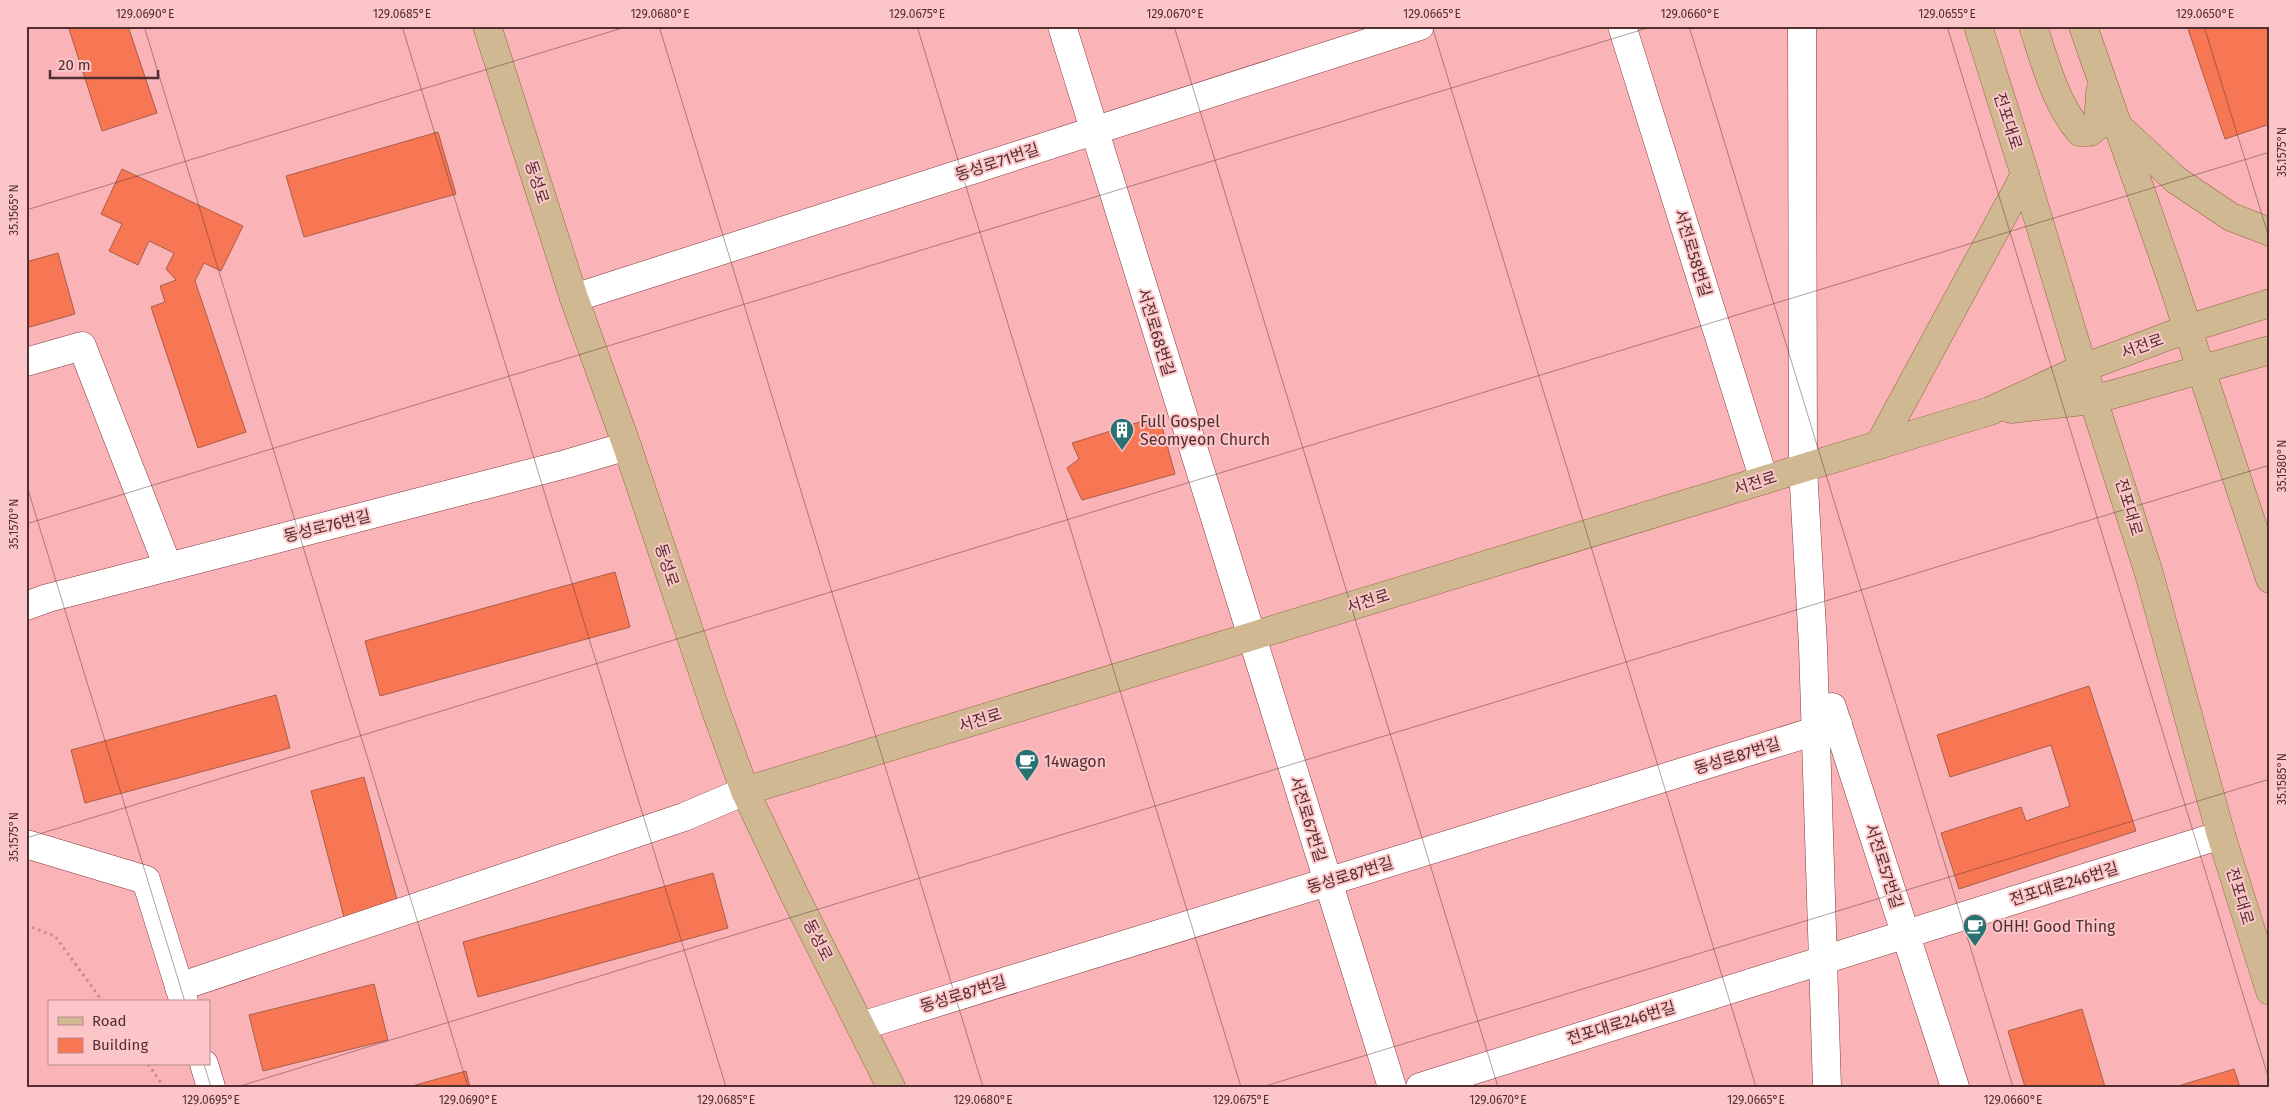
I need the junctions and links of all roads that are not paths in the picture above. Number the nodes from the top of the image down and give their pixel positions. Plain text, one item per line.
1 (486, 26) edge
2 (1062, 26) edge
3 (1420, 26) edge
4 (1622, 26) edge
5 (1802, 26) edge
6 (1978, 26) edge
7 (2033, 26) edge
8 (2083, 26) edge
9 (2101, 78) junction
10 (2116, 124) junction
11 (1094, 130) junction
12 (2025, 175) junction
13 (2270, 232) edge
14 (574, 298) junction
15 (2270, 303) edge
16 (2187, 330) junction
17 (2270, 350) edge
18 (26, 362) edge
19 (2083, 368) junction
20 (2201, 371) junction
21 (2093, 400) junction
22 (1990, 411) junction
23 (1878, 445) junction
24 (627, 446) junction
25 (1803, 468) junction
26 (1764, 480) junction
27 (2268, 565) edge
28 (168, 567) junction
29 (26, 606) edge
30 (1251, 637) junction
31 (1826, 728) junction
32 (745, 791) junction
33 (2221, 835) junction
34 (26, 844) edge
35 (1328, 882) junction
36 (1906, 934) junction
37 (1822, 960) junction
38 (2270, 991) edge
39 (182, 994) edge
40 (861, 1026) junction
41 (205, 1066) edge
42 (211, 1087) edge
43 (891, 1087) edge
44 (1392, 1087) edge
45 (1420, 1087) edge
46 (1827, 1087) edge
47 (1955, 1087) edge

1 - 14 main road, 동성로
2 - 11 street, 서전로68번길
3 - 11 street, 동성로71번길
4 - 26 street, 서전로58번길
5 - 25 street, 서전로57번길
6 - 12 main road, 전포대로
7 - 9 main road
8 - 9 main road
9 - 10 main road
10 - 13 main road
10 - 16 main road
11 - 14 street, 동성로71번길
11 - 30 street, 서전로68번길
12 - 19 main road, 전포대로
12 - 23 main road
14 - 24 main road, 동성로
15 - 16 main road, 서전로
16 - 19 main road, 서전로
16 - 20 main road
17 - 20 main road, 서전로
18 - 28 street
19 - 21 main road, 전포대로
19 - 22 main road, 서전로
20 - 21 main road, 서전로
20 - 27 main road
21 - 22 main road, 서전로
21 - 33 main road, 전포대로
22 - 23 main road, 서전로
23 - 25 main road, 서전로
24 - 28 street, 동성로76번길
24 - 32 main road, 동성로
25 - 26 main road, 서전로
25 - 31 street, 서전로57번길
26 - 30 main road, 서전로
28 - 29 street, 동성로76번길
30 - 32 main road, 서전로
30 - 35 street, 서전로67번길
31 - 35 street, 동성로87번길
31 - 36 street, 서전로57번길
31 - 37 street
32 - 39 street
32 - 40 main road, 동성로
33 - 36 street, 전포대로246번길
33 - 38 main road, 전포대로
34 - 39 street
35 - 40 street, 동성로87번길
35 - 44 street, 서전로67번길
36 - 37 street, 전포대로246번길
36 - 47 street, 서전로57번길
37 - 45 street, 전포대로246번길
37 - 46 street
40 - 43 main road, 동성로
41 - 42 street

